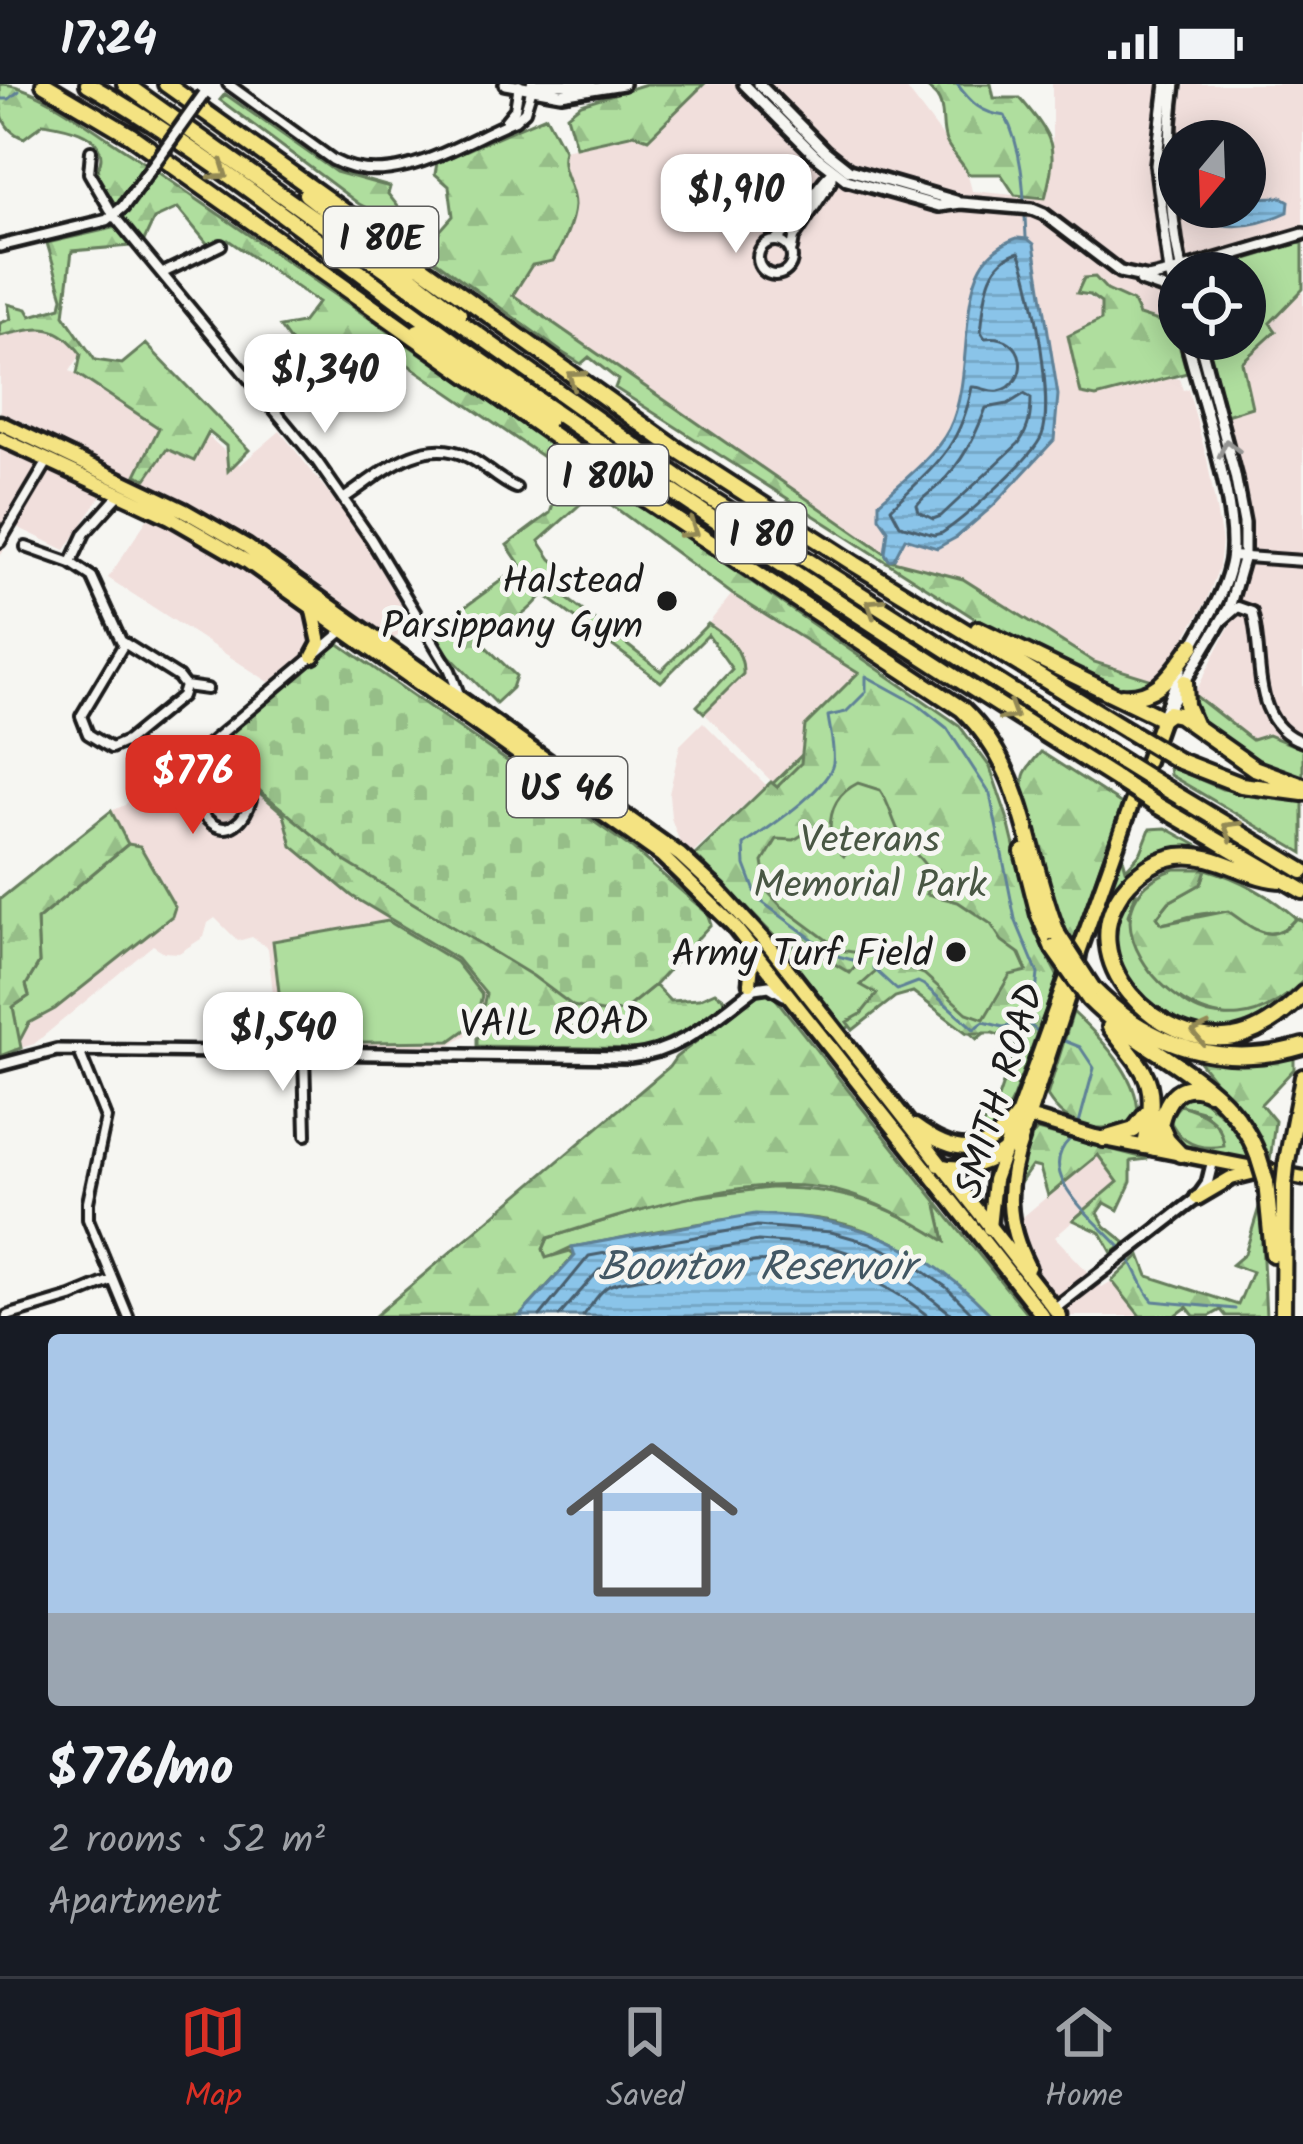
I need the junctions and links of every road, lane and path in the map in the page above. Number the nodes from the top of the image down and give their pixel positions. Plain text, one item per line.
1 (44, 84) edge
2 (88, 84) edge
3 (125, 84) edge
4 (166, 84) edge
5 (228, 84) edge
6 (505, 84) edge
7 (591, 84) edge
8 (623, 84) edge
9 (744, 84) edge
10 (760, 84) edge
11 (1166, 84) edge
12 (1175, 84) edge
13 (519, 86) edge
14 (532, 87) edge
15 (207, 89) edge
16 (220, 122) junction
17 (498, 127) junction
18 (91, 152) dead end
19 (835, 168) junction
20 (114, 216) junction
21 (243, 216) junction
22 (1303, 234) edge
23 (774, 241) junction
24 (220, 245) dead end
25 (0, 247) edge
26 (1174, 252) edge
27 (1176, 252) edge
28 (1247, 252) edge
29 (792, 253) junction
30 (163, 272) junction
31 (1120, 272) junction
32 (1158, 276) edge
33 (1158, 287) edge
34 (1191, 360) edge
35 (1205, 360) edge
36 (554, 392) junction
37 (0, 423) edge
38 (0, 438) edge
39 (48, 460) junction
40 (643, 475) junction
41 (516, 488) dead end
42 (120, 494) junction
43 (343, 499) junction
44 (0, 542) edge
45 (26, 547) dead end
46 (1238, 556) junction
47 (1303, 561) edge
48 (71, 563) junction
49 (903, 594) junction
50 (309, 605) junction
51 (1223, 619) junction
52 (344, 630) junction
53 (124, 644) junction
54 (1192, 645) junction
55 (313, 656) junction
56 (414, 666) junction
57 (1185, 682) junction
58 (184, 686) junction
59 (207, 689) dead end
60 (1112, 694) junction
61 (460, 697) junction
62 (1162, 718) junction
63 (1196, 728) junction
64 (1303, 742) edge
65 (197, 754) junction
66 (1303, 790) edge
67 (1303, 871) edge
68 (1284, 880) junction
69 (1303, 891) edge
70 (727, 918) junction
71 (1079, 952) junction
72 (774, 966) junction
73 (750, 983) junction
74 (1091, 994) junction
75 (1303, 994) edge
76 (736, 1000) junction
77 (793, 1002) junction
78 (810, 1022) junction
79 (1296, 1048) edge
80 (79, 1051) junction
81 (304, 1053) junction
82 (0, 1065) edge
83 (1303, 1077) edge
84 (1040, 1085) junction
85 (901, 1114) junction
86 (1155, 1116) junction
87 (1024, 1121) junction
88 (1243, 1123) junction
89 (1056, 1124) junction
90 (305, 1135) dead end
91 (1104, 1138) junction
92 (1150, 1147) junction
93 (1006, 1150) junction
94 (1180, 1154) junction
95 (1214, 1160) junction
96 (941, 1166) junction
97 (1266, 1177) junction
98 (1303, 1178) edge
99 (1197, 1198) junction
100 (988, 1226) junction
101 (992, 1250) junction
102 (112, 1280) junction
103 (1035, 1285) junction
104 (1281, 1287) junction
105 (1053, 1314) edge
106 (7, 1316) edge
107 (128, 1316) edge
108 (1283, 1316) edge

1 - 21 highway, I 80W
2 -> 40 highway, I 80
3 - 36 highway, I 80
4 - 16 highway, I 80E
5 - 17 street
6 - 13 street
7 - 14 street
8 - 14 street
9 - 19 street
10 - 19 street
11 - 26 street
12 - 27 street
13 - 14 street
13 - 17 street
14 - 17 street
15 - 20 street, bridge
16 - 36 highway
49 -> 16 highway, I 80E
18 - 20 street
19 - 23 street
19 - 29 street
19 - 31 street
20 - 25 street
20 - 30 street
21 - 40 highway
21 -> 74 highway, I 80W, bridge
22 - 28 street
23 - 29 street
23 - 29 street
24 - 30 street
30 - 43 street
31 - 32 street
31 - 33 street
34 - 46 street, SMITH ROAD
46 -> 35 street, SMITH ROAD
67 -> 36 highway, I 80, bridge
37 - 56 main road, US 46
38 - 39 main road, US 46
39 - 42 main road, US 46
39 - 44 street
40 -> 68 highway, I 80, bridge
41 - 43 street
42 - 48 street
42 - 50 main road, US 46
43 - 61 street
45 - 48 street
46 - 47 street
46 - 51 street, SMITH ROAD
46 - 54 street, SMITH ROAD
48 - 53 street
49 - 60 highway
49 - 66 highway, bridge
50 - 52 main road, US 46
50 - 55 main road
51 - 57 street, SMITH ROAD
51 - 64 street
52 - 55 street
52 - 56 main road
52 - 70 main road, US 46
53 - 58 street
53 - 58 street
54 - 60 highway
54 - 62 street, SMITH ROAD
55 - 65 street
56 - 61 main road, US 46
57 - 62 street, SMITH ROAD
57 - 63 highway
58 - 59 street
60 - 62 highway
61 - 72 main road, US 46
62 - 63 highway
62 - 71 main road, SMITH ROAD
63 - 66 highway
65 - 65 street
68 - 69 highway, I 80
75 -> 68 highway
70 - 72 main road, US 46
70 - 73 main road
71 - 84 main road, SMITH ROAD
71 - 87 main road, SMITH ROAD
72 - 73 street, VAIL ROAD
72 - 77 main road, US 46
72 - 85 main road, US 46
73 - 76 street, VAIL ROAD
74 - 79 highway
74 - 86 highway
74 - 88 highway
76 - 77 street
76 - 81 street, VAIL ROAD
77 - 78 main road, US 46
78 - 96 main road
78 - 101 main road, US 46
80 - 81 street, VAIL ROAD
80 - 82 street, VAIL ROAD
80 - 102 street
81 - 90 street
83 - 104 highway, bridge
84 - 87 main road, SMITH ROAD
84 - 89 main road
85 - 87 main road
85 - 96 main road, US 46
86 - 88 highway
86 - 91 highway
86 - 92 highway
86 - 94 highway
87 - 89 main road
87 - 93 main road
87 - 103 main road
88 - 97 highway, bridge
89 - 91 main road
91 - 92 main road
92 - 94 main road
93 - 96 main road
93 - 100 main road, SMITH ROAD
94 - 95 main road
95 - 97 main road
95 - 99 street
96 - 100 main road, US 46
97 - 98 main road
97 - 99 main road
97 - 104 highway
99 - 105 street
100 - 101 main road, SMITH ROAD
100 - 103 main road, US 46
101 - 105 main road, US 46
102 - 106 street
102 - 107 street
103 - 105 main road, US 46
104 - 108 highway

